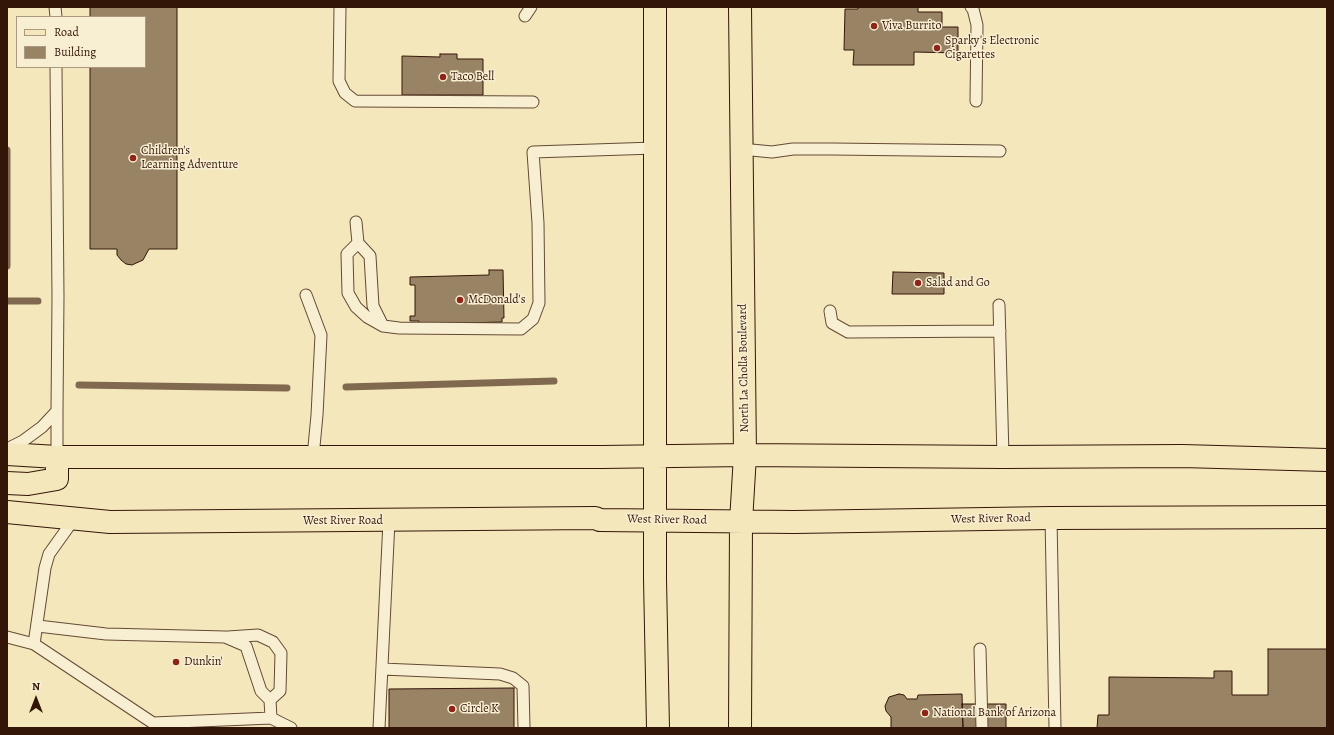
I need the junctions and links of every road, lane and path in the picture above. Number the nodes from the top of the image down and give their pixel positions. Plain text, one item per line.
1 (340, 7) edge
2 (655, 7) edge
3 (740, 7) edge
4 (971, 7) edge
5 (56, 68) edge
6 (976, 101) dead end
7 (534, 102) dead end
8 (655, 148) junction
9 (741, 149) junction
10 (1000, 151) dead end
11 (356, 222) dead end
12 (358, 243) junction
13 (306, 295) dead end
14 (999, 305) dead end
15 (830, 311) dead end
16 (383, 326) junction
17 (1000, 331) junction
18 (57, 411) junction
19 (7, 449) edge
20 (7, 454) edge
21 (745, 454) junction
22 (655, 455) junction
23 (57, 457) junction
24 (313, 457) junction
25 (1003, 457) junction
26 (1327, 460) edge
27 (7, 483) edge
28 (7, 512) edge
29 (1327, 517) edge
30 (1051, 518) junction
31 (74, 519) junction
32 (655, 519) junction
33 (389, 521) junction
34 (741, 522) junction
35 (38, 626) junction
36 (7, 637) edge
37 (224, 637) junction
38 (34, 644) junction
39 (980, 649) dead end
40 (382, 669) junction
41 (270, 700) junction
42 (270, 718) junction
43 (292, 728) edge
44 (379, 728) edge
45 (524, 728) edge
46 (658, 728) edge
47 (740, 728) edge
48 (982, 728) edge
49 (1054, 728) edge

1 - 7 lane
2 - 8 main road
3 - 9 main road, North La Cholla Boulevard
4 - 6 lane
5 - 18 lane
8 - 16 lane
8 - 22 main road
9 - 10 lane
9 - 21 main road, North La Cholla Boulevard
11 - 12 lane
12 - 16 lane
12 - 16 lane
13 - 24 lane
14 - 17 lane
15 - 17 lane
17 - 25 lane
18 - 19 lane
18 - 23 lane
20 - 23 main road
21 - 22 main road
21 - 25 main road
21 - 34 main road, North La Cholla Boulevard
22 - 24 main road
22 - 32 main road
23 - 24 main road
23 - 27 main road
25 - 26 main road
28 - 31 main road, West River Road
29 - 30 main road, West River Road
30 - 34 main road, West River Road
30 - 49 lane
31 - 33 main road, West River Road
31 - 35 lane
32 - 33 main road, West River Road
32 - 34 main road, West River Road
32 - 46 main road
33 - 40 lane
34 - 47 main road, North La Cholla Boulevard
35 - 37 lane
35 - 38 lane
36 - 38 lane
37 - 41 lane
37 - 41 lane
38 - 42 lane
39 - 48 lane
40 - 44 lane
40 - 45 lane
41 - 42 lane
42 - 43 lane

